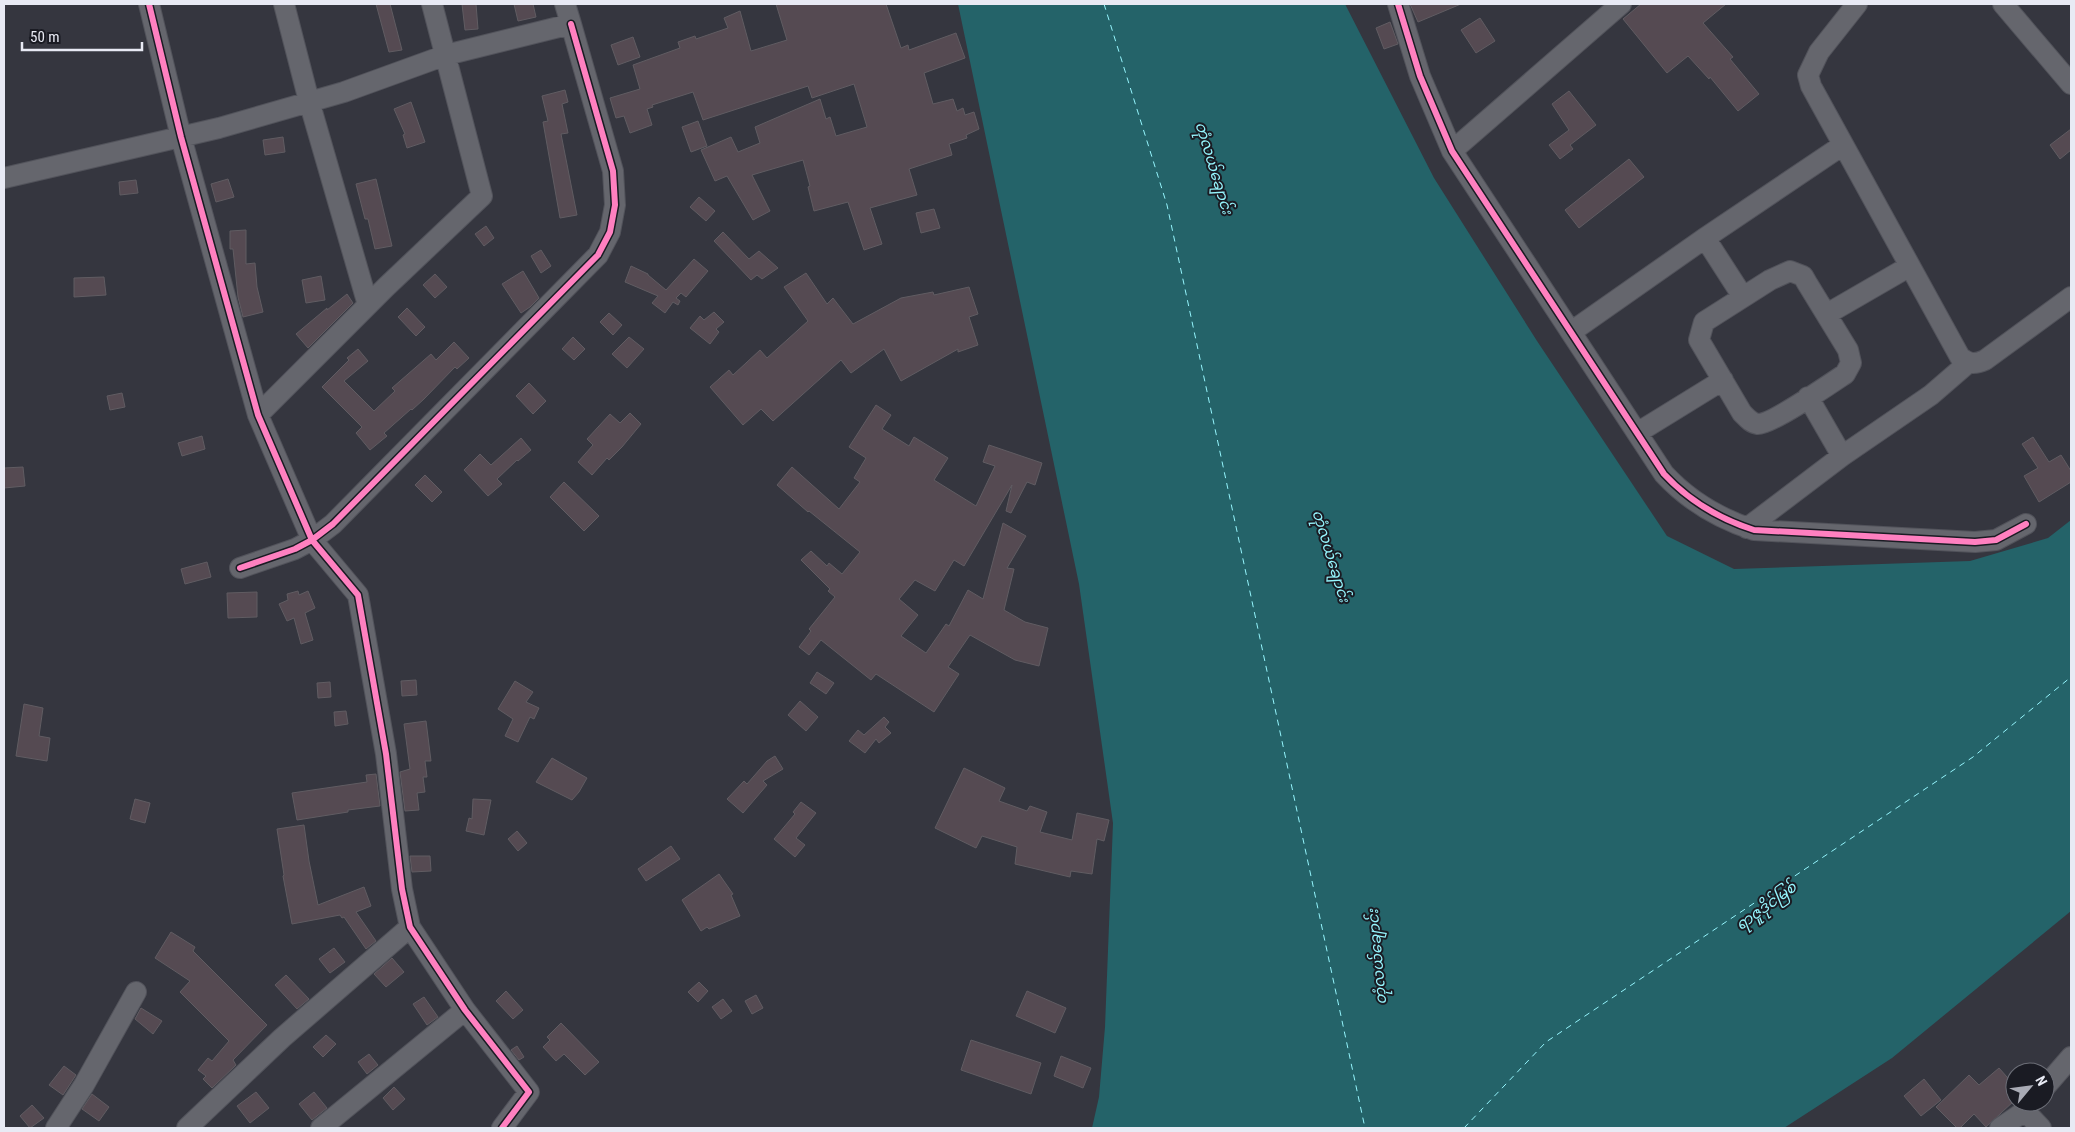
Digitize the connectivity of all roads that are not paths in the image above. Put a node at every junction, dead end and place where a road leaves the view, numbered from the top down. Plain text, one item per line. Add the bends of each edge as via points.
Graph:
1 (149, 4) edge
2 (284, 4) edge
3 (432, 4) edge
4 (565, 4) edge
5 (1398, 4) edge
6 (1621, 4) edge
7 (1857, 4) edge
8 (2003, 4) edge
9 (570, 24) junction
10 (446, 55) junction
11 (2071, 84) edge
12 (309, 101) junction
13 (181, 137) junction
14 (1843, 145) junction
15 (1452, 151) junction
16 (4, 178) edge
17 (1705, 238) junction
18 (1910, 266) junction
19 (1742, 296) junction
20 (2071, 298) edge
21 (368, 305) junction
22 (1827, 314) junction
23 (1571, 332) junction
24 (1968, 363) junction
25 (1723, 380) junction
26 (1808, 397) junction
27 (258, 415) junction
28 (1637, 433) junction
29 (1842, 456) junction
30 (2026, 524) dead end
31 (1747, 528) junction
32 (312, 540) junction
33 (240, 568) dead end
34 (410, 927) junction
35 (136, 992) dead end
36 (465, 1010) junction
37 (2071, 1057) edge
38 (2055, 1075) edge
39 (2021, 1112) edge
40 (2031, 1112) edge
41 (56, 1128) edge
42 (187, 1128) edge
43 (321, 1128) edge
44 (502, 1128) edge
45 (2000, 1128) edge
46 (2041, 1128) edge

1 - 13 street
2 - 12 street
3 - 10 street
4 - 9 street
5 - 15 street via 1420,76
6 - 15 street
7 - 14 street via 1818,52 1808,75
8 - 11 street
9 - 10 street
9 - 32 street via 613,171 615,205 610,232 598,255 340,518
10 - 12 street via 344,92
10 - 21 street via 482,196
12 - 13 street
12 - 21 street
13 - 16 street
13 - 27 street
14 - 17 street
14 - 18 street
15 - 23 street
17 - 19 street
17 - 23 street
18 - 22 street
18 - 24 street via 1960,357
19 - 22 street via 1790,271 1803,276
19 - 25 street via 1704,322 1701,330 1699,340
20 - 24 street via 1984,360
21 - 27 street
22 - 26 street via 1848,350 1851,363 1845,374
23 - 28 street
24 - 29 street via 1931,396
25 - 26 street via 1742,413 1750,422 1757,424
25 - 28 street
26 - 29 street
27 - 32 street
28 - 31 street via 1664,474 1679,490 1726,521
29 - 31 street
30 - 31 street via 1996,540 1975,542
32 - 33 street
32 - 34 street via 358,595 386,754 402,889
34 - 36 street
34 - 42 street via 282,1038
35 - 41 street
36 - 43 street
36 - 44 street via 529,1092
37 - 38 street
39 - 45 street
40 - 46 street

